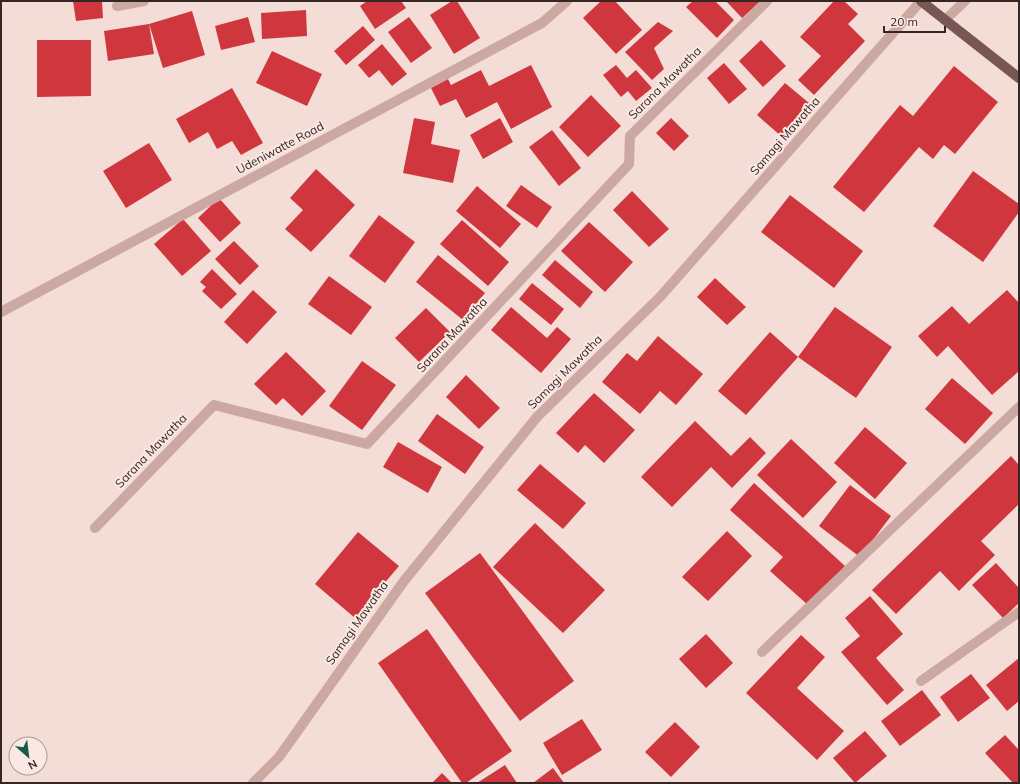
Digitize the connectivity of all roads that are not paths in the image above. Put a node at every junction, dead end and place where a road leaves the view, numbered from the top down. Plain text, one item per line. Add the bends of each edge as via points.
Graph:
1 (144, 1) edge
2 (567, 1) edge
3 (767, 1) edge
4 (921, 1) edge
5 (965, 1) edge
6 (117, 6) dead end
7 (945, 20) junction
8 (1019, 78) edge
9 (1, 312) edge
10 (1019, 407) edge
11 (95, 528) dead end
12 (1019, 612) edge
13 (762, 652) dead end
14 (921, 681) dead end
15 (253, 783) edge

1 - 6 street
2 - 9 street, Udeniwatte Road via 542,23
3 - 11 street, Sarana Mawatha via 630,136 629,164 367,444 214,405
4 - 7 main road
4 - 15 street, Samagi Mawatha via 660,297 538,417 404,581 279,757
5 - 7 street
7 - 8 main road
10 - 13 street
12 - 14 street

